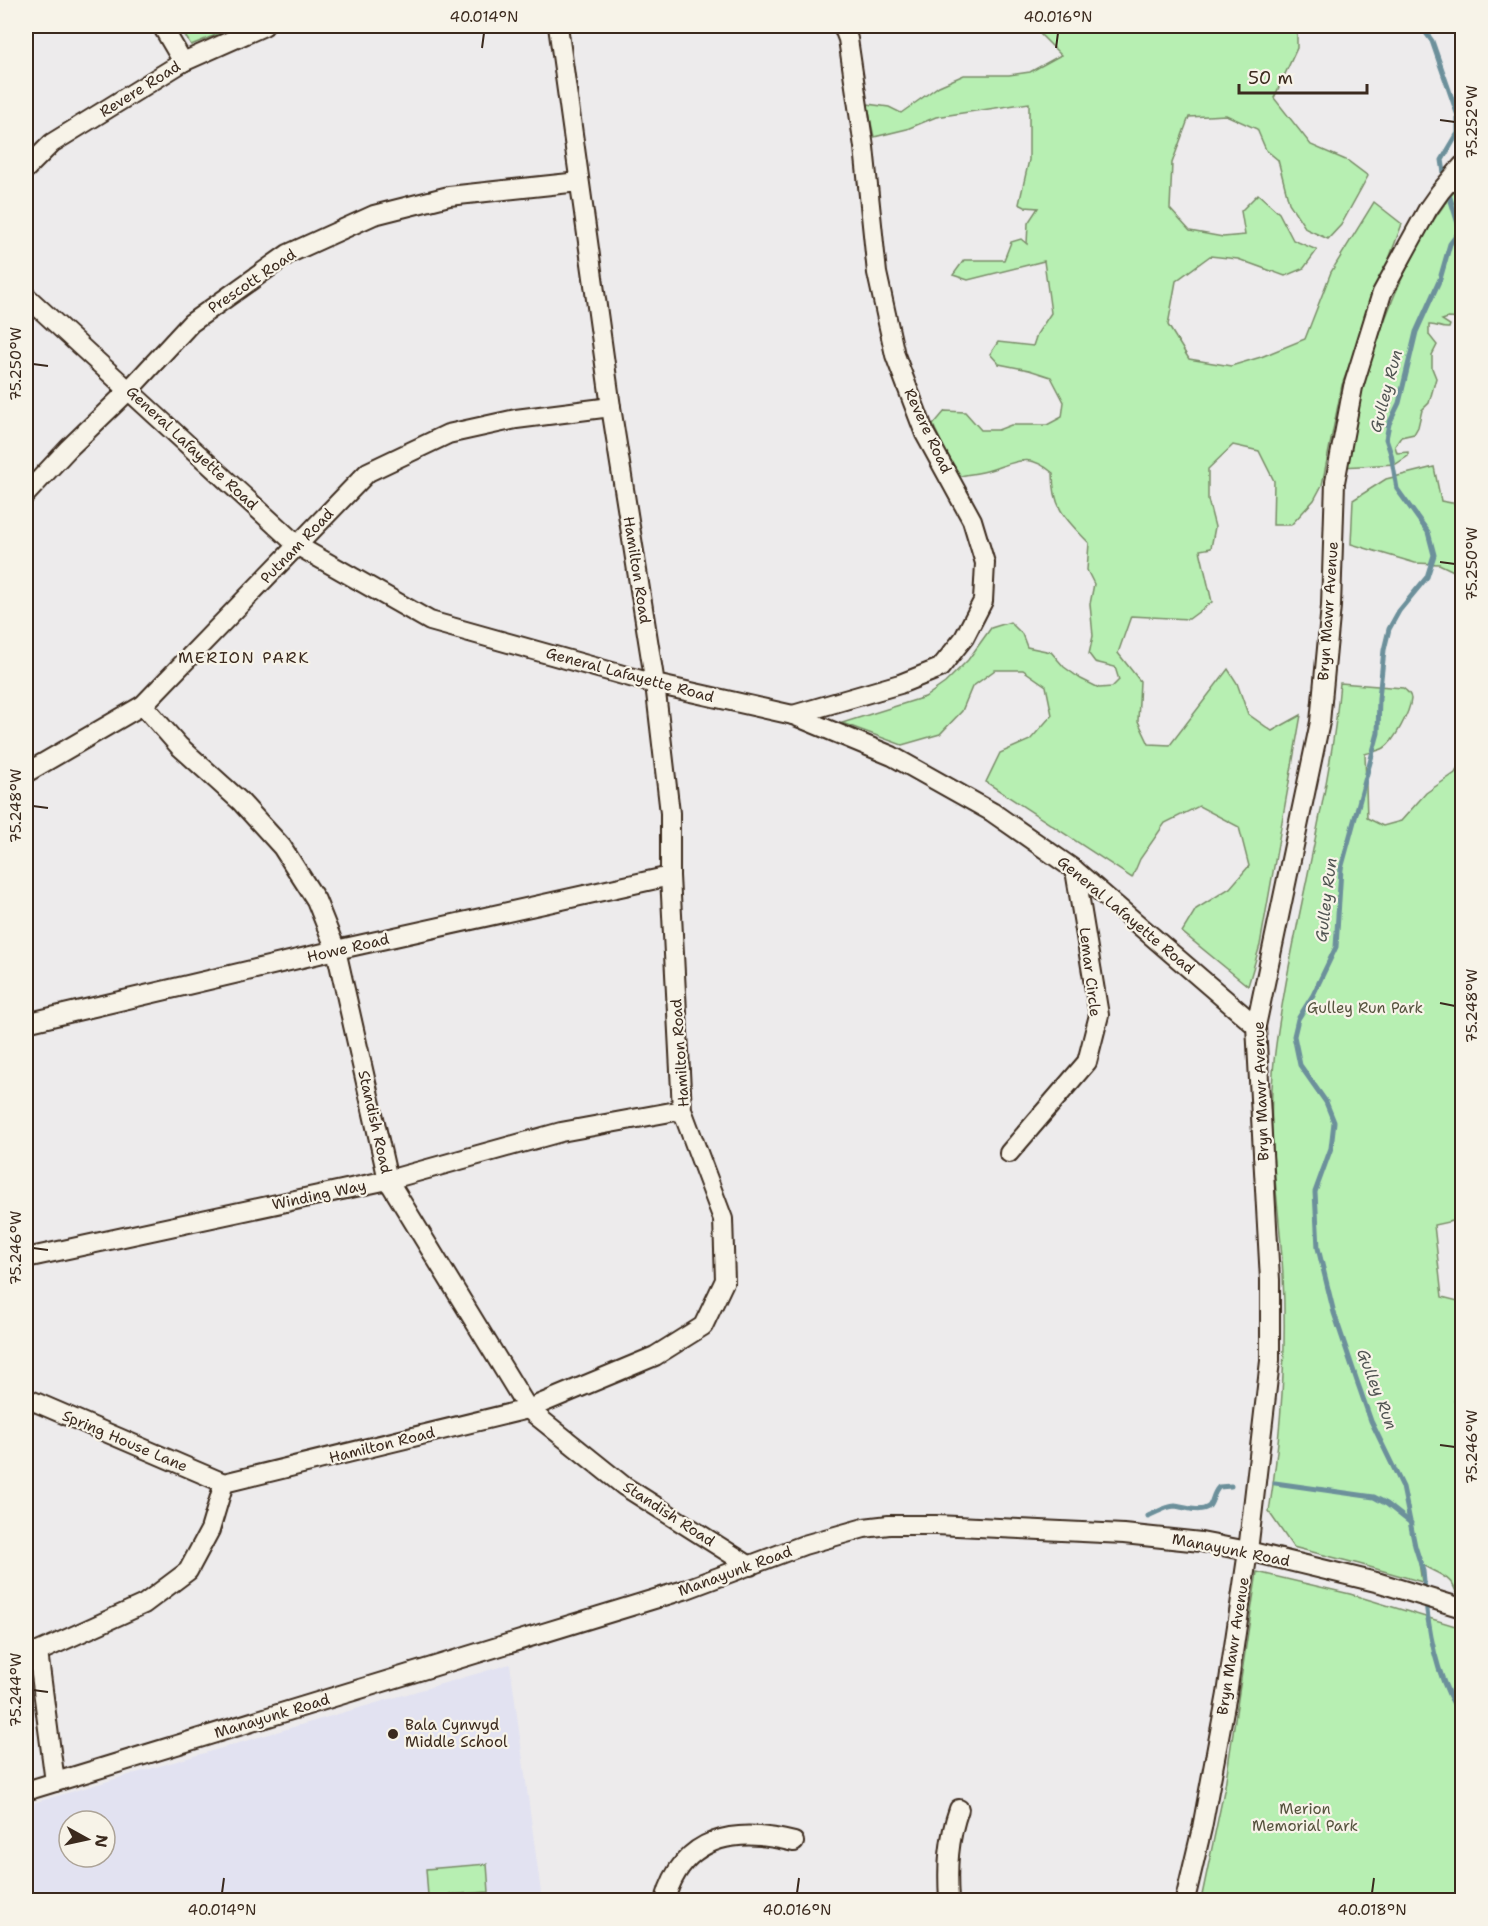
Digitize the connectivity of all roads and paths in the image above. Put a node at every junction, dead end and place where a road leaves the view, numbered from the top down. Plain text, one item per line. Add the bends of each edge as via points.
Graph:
1 (162, 26) edge
2 (264, 26) edge
3 (558, 26) edge
4 (843, 26) edge
5 (183, 62) junction
6 (1462, 166) edge
7 (26, 169) edge
8 (579, 182) junction
9 (26, 296) edge
10 (129, 390) junction
11 (611, 406) junction
12 (26, 494) edge
13 (298, 546) junction
14 (655, 684) junction
15 (143, 705) junction
16 (794, 715) junction
17 (26, 773) edge
18 (1075, 870) junction
19 (670, 876) junction
20 (336, 950) junction
21 (26, 1023) edge
22 (1256, 1026) junction
23 (682, 1110) junction
24 (1009, 1153) dead end
25 (388, 1180) junction
26 (26, 1258) edge
27 (26, 1398) edge
28 (528, 1409) junction
29 (224, 1483) junction
30 (1248, 1551) junction
31 (750, 1566) junction
32 (1462, 1608) edge
33 (32, 1652) edge
34 (55, 1782) junction
35 (26, 1791) edge
36 (959, 1809) dead end
37 (794, 1842) dead end
38 (665, 1900) edge
39 (948, 1900) edge
40 (1185, 1900) edge

1 - 5 street
2 - 5 street, Revere Road
3 - 8 street, Hamilton Road
4 - 16 street, Revere Road via 864,147 877,273 895,355 925,434 972,520 985,563 983,601 964,638 940,669
5 - 7 street, Revere Road via 52,143
6 - 22 street, Bryn Mawr Avenue via 1440,192 1382,293 1353,387 1335,482 1331,606 1320,722
8 - 10 street, Prescott Road via 449,196 374,215 288,254 191,323
8 - 11 street, Hamilton Road
9 - 10 street, General Lafayette Road
10 - 12 street, Prescott Road
10 - 13 street, General Lafayette Road
11 - 13 street, Putnam Road via 516,419 448,434 368,472
11 - 14 street, Hamilton Road
13 - 14 street, General Lafayette Road via 430,621
13 - 15 street, Putnam Road
14 - 16 street, General Lafayette Road
14 - 19 street, Hamilton Road via 670,813
15 - 17 street, Putnam Road
15 - 20 street, Standish Road via 282,847 316,900
16 - 18 street, General Lafayette Road via 892,756 992,812
18 - 22 street, General Lafayette Road
18 - 24 street, Lemar Circle via 1099,1015 1087,1062
19 - 20 street, Howe Road
19 - 23 street, Hamilton Road
20 - 21 street, Howe Road
20 - 25 street, Standish Road
22 - 30 street, Bryn Mawr Avenue via 1270,1280 1270,1361
23 - 25 street, Winding Way via 561,1131
23 - 28 street, Hamilton Road via 723,1219 725,1280 703,1326 656,1356
25 - 26 street, Winding Way
25 - 28 street, Standish Road
27 - 29 street, Spring House Lane
28 - 29 street, Hamilton Road
28 - 31 street, Standish Road via 624,1486
29 - 33 street via 210,1530 188,1572 144,1604
30 - 31 street, Manayunk Road via 1134,1535 912,1524 836,1535
30 - 32 street, Manayunk Road via 1425,1595
30 - 40 street, Bryn Mawr Avenue via 1227,1694
31 - 34 street, Manayunk Road via 684,1590
33 - 34 street
34 - 35 street, Manayunk Road
36 - 39 street via 948,1855
37 - 38 street via 742,1835 711,1842 681,1865

